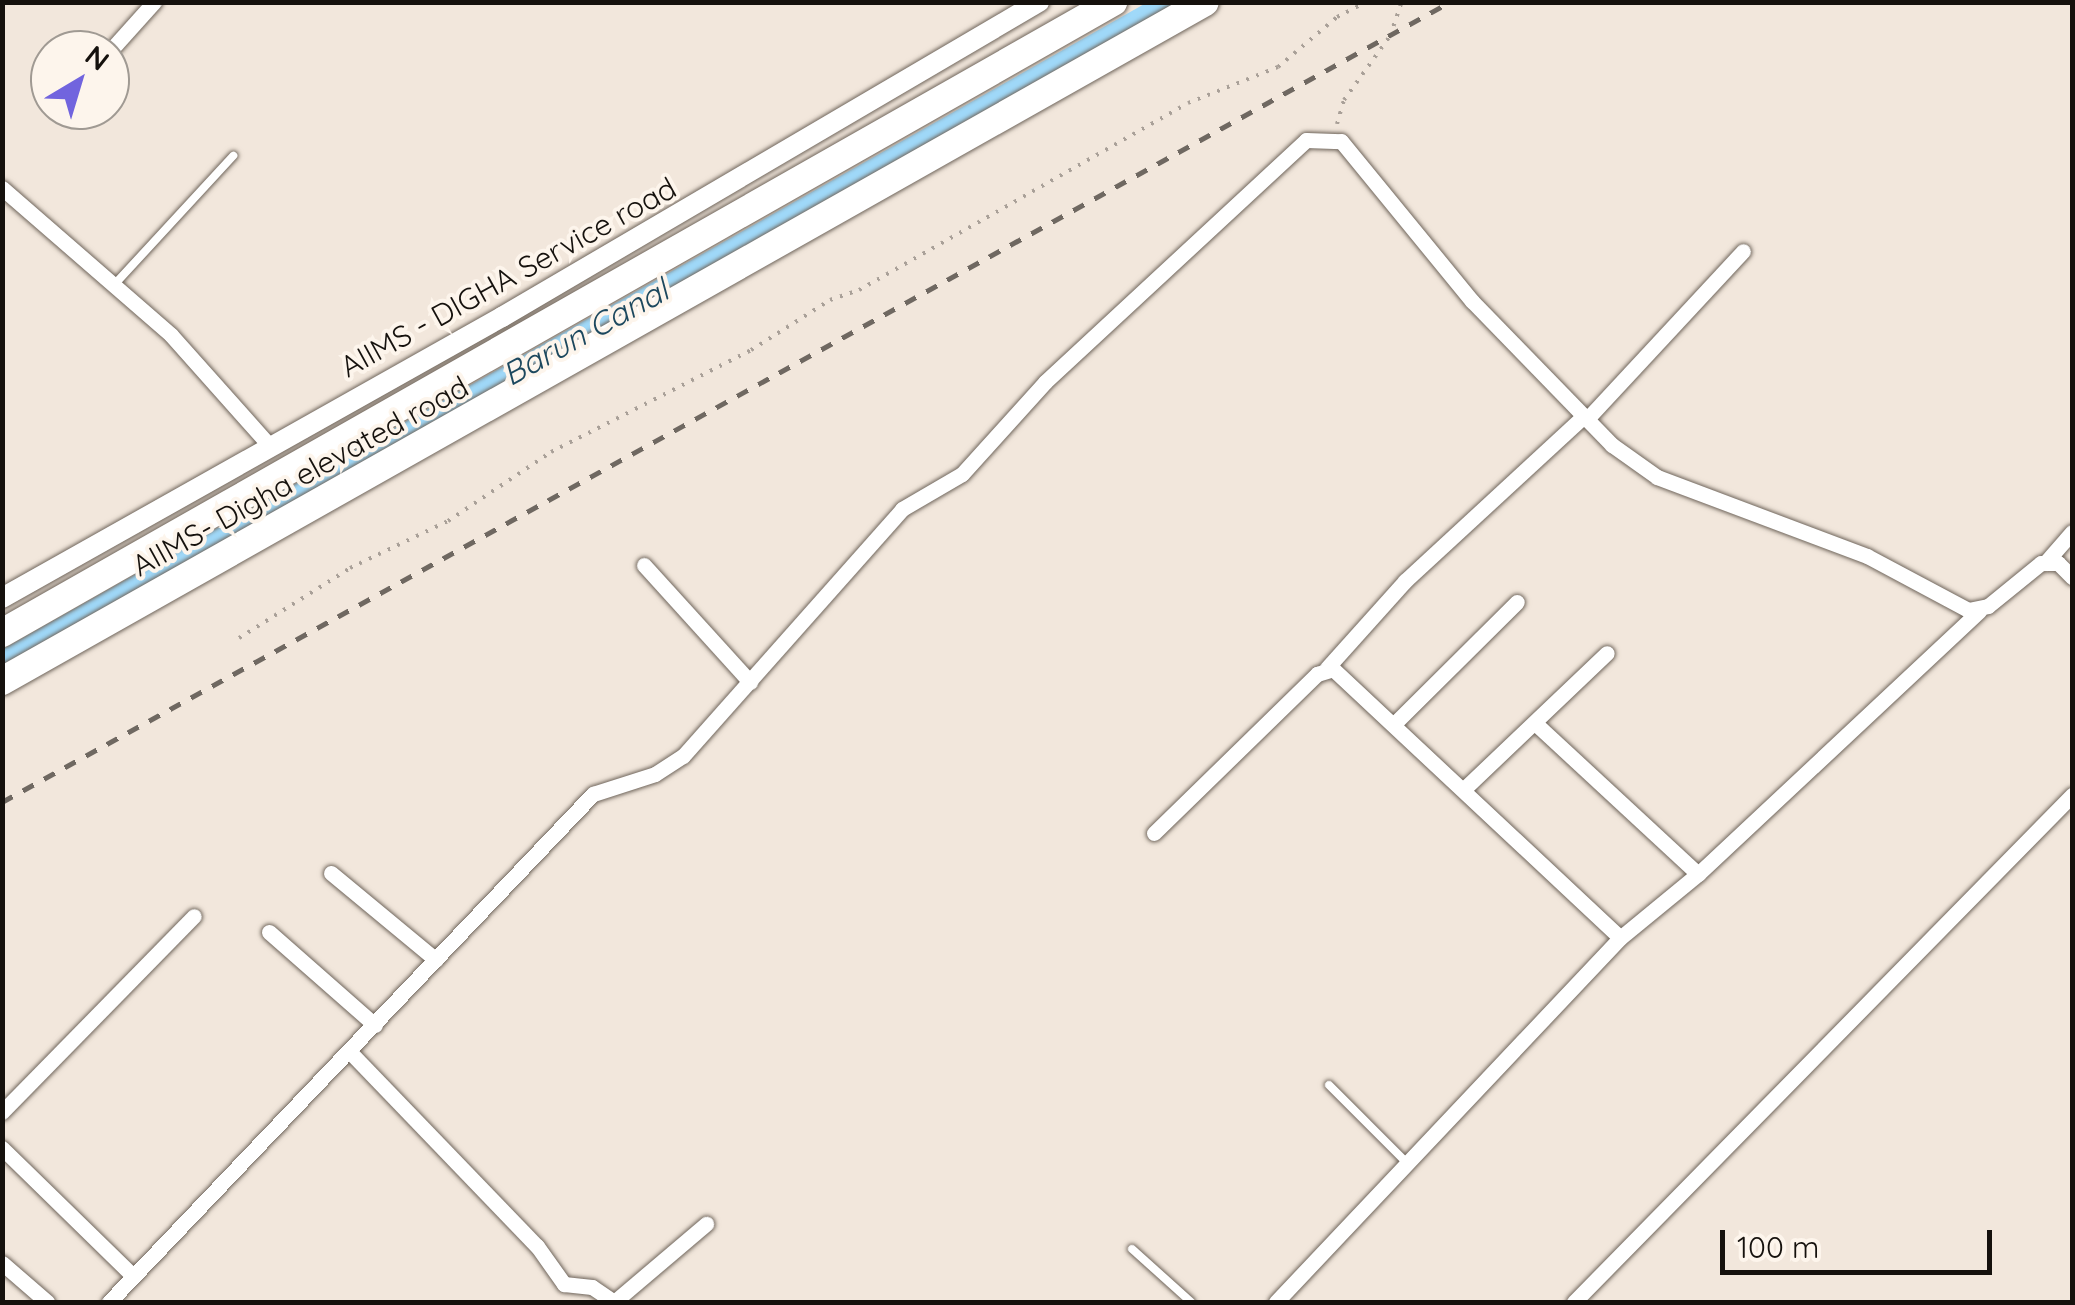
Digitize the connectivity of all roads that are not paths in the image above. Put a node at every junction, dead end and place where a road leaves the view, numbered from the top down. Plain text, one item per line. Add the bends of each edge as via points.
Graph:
1 (154, 2) edge
2 (1039, 2) edge
3 (1113, 2) edge
4 (1205, 2) edge
5 (129, 30) edge
6 (233, 156) dead end
7 (2, 188) edge
8 (1742, 251) dead end
9 (114, 285) junction
10 (1586, 417) junction
11 (269, 445) junction
12 (2072, 532) edge
13 (2045, 563) junction
14 (644, 565) dead end
15 (2072, 576) edge
16 (2, 598) edge
17 (1517, 602) dead end
18 (1979, 612) junction
19 (2, 633) edge
20 (1607, 654) dead end
21 (1327, 668) junction
22 (2, 681) edge
23 (750, 682) junction
24 (1534, 722) junction
25 (1394, 724) junction
26 (1464, 789) junction
27 (2072, 795) edge
28 (1154, 833) dead end
29 (331, 873) dead end
30 (1698, 874) junction
31 (194, 916) dead end
32 (269, 932) dead end
33 (1620, 938) junction
34 (436, 960) junction
35 (374, 1025) junction
36 (350, 1052) junction
37 (1329, 1086) dead end
38 (2, 1112) edge
39 (2, 1148) edge
40 (1407, 1163) junction
41 (706, 1224) dead end
42 (1132, 1250) dead end
43 (2, 1263) edge
44 (133, 1276) junction
45 (47, 1302) edge
46 (109, 1302) edge
47 (614, 1302) edge
48 (1191, 1302) edge
49 (1276, 1302) edge
50 (1574, 1302) edge

1 - 5 street
2 - 11 main road, AIIMS - DIGHA Service road via 738,182
3 - 19 highway, AIIMS- Digha elevated road
4 - 22 highway, AIIMS- Digha elevated road
6 - 9 lane
7 - 9 street
8 - 10 street
9 - 11 street via 185,349
10 - 18 street via 1657,477 1713,504 1867,556
10 - 21 street via 1404,581
10 - 23 street via 1472,301 1341,141 1316,137 1281,157 1045,382 962,474 902,510
11 - 16 main road, AIIMS - DIGHA Service road
12 - 13 street
13 - 15 street via 2058,563
13 - 18 street
14 - 23 street
17 - 25 street
18 - 30 street
20 - 24 street
21 - 25 street
21 - 28 street
23 - 34 street via 669,766 593,794
24 - 26 street
24 - 30 street
25 - 26 street
26 - 33 street
27 - 50 street
29 - 34 street
30 - 33 street
31 - 38 street
32 - 35 street
33 - 40 street
34 - 35 street
35 - 36 street
36 - 44 street
36 - 47 street via 537,1246 564,1284 592,1286
37 - 40 lane
39 - 44 street
40 - 49 street
41 - 47 street
42 - 48 lane
43 - 45 street
44 - 46 street

